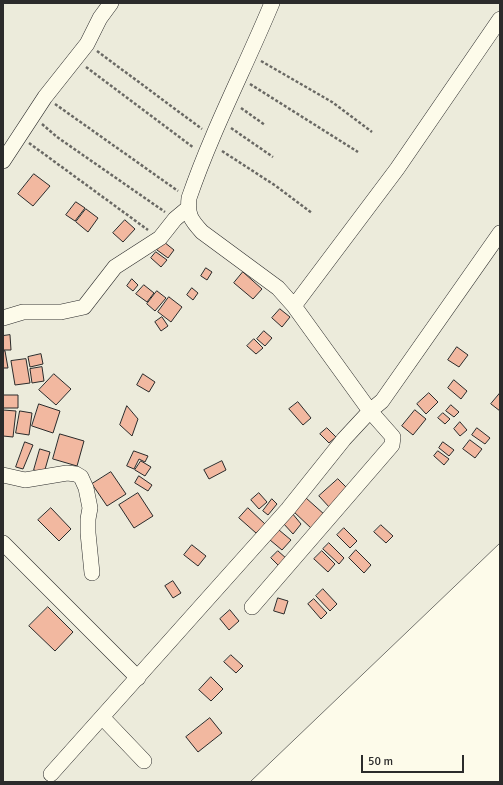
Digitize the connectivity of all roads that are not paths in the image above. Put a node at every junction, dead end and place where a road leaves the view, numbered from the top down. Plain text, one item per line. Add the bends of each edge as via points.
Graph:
1 (111, 3) edge
2 (272, 3) edge
3 (500, 19) edge
4 (3, 161) edge
5 (188, 204) junction
6 (500, 233) edge
7 (294, 306) junction
8 (3, 318) edge
9 (370, 411) junction
10 (3, 475) edge
11 (3, 542) edge
12 (92, 573) dead end
13 (252, 607) dead end
14 (138, 678) junction
15 (102, 717) junction
16 (144, 760) dead end
17 (51, 774) dead end

1 - 4 lane via 87,44 32,115
2 - 5 lane via 204,156
3 - 7 lane via 397,169
5 - 7 lane via 192,221 202,232 278,288
5 - 8 lane via 160,238 115,267 84,307 61,312 23,312
6 - 9 lane via 382,401
7 - 9 lane
9 - 13 lane via 393,437 392,445
9 - 14 lane via 288,509
10 - 12 lane via 25,480 67,473 81,477 90,508 88,533
11 - 14 lane
14 - 15 lane
15 - 16 lane
15 - 17 lane

